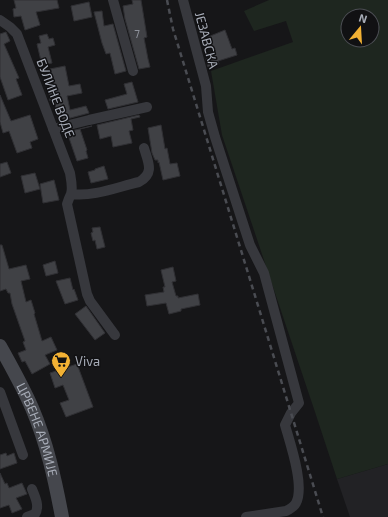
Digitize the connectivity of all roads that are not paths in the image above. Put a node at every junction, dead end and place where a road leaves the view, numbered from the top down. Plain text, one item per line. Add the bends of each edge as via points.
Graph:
1 (113, 0) edge
2 (183, 0) edge
3 (0, 20) edge
4 (133, 71) dead end
5 (147, 107) dead end
6 (53, 129) junction
7 (144, 148) dead end
8 (71, 194) junction
9 (115, 335) dead end
10 (0, 346) edge
11 (0, 392) edge
12 (23, 454) dead end
13 (32, 489) dead end
14 (27, 517) edge
15 (62, 517) edge
16 (246, 517) edge

1 - 4 street
2 - 16 street, ЈЕЗАВСКА via 206,86 208,112 215,138 250,245 264,273 299,404 285,425 299,483 296,504 286,511
3 - 6 street, БУЛИНЕ ВОДЕ via 17,34
5 - 6 street
6 - 8 street, БУЛИНЕ ВОДЕ via 70,173
7 - 8 street via 149,168 145,179 90,194
8 - 9 street, БУЛИНЕ ВОДЕ via 67,204 87,294
10 - 15 main road, ЦРВЕНЕ АРМИЈЕ via 27,398 42,435
11 - 12 street, ЦРВЕНЕ АРМИЈЕ
13 - 14 street via 38,509 35,514

